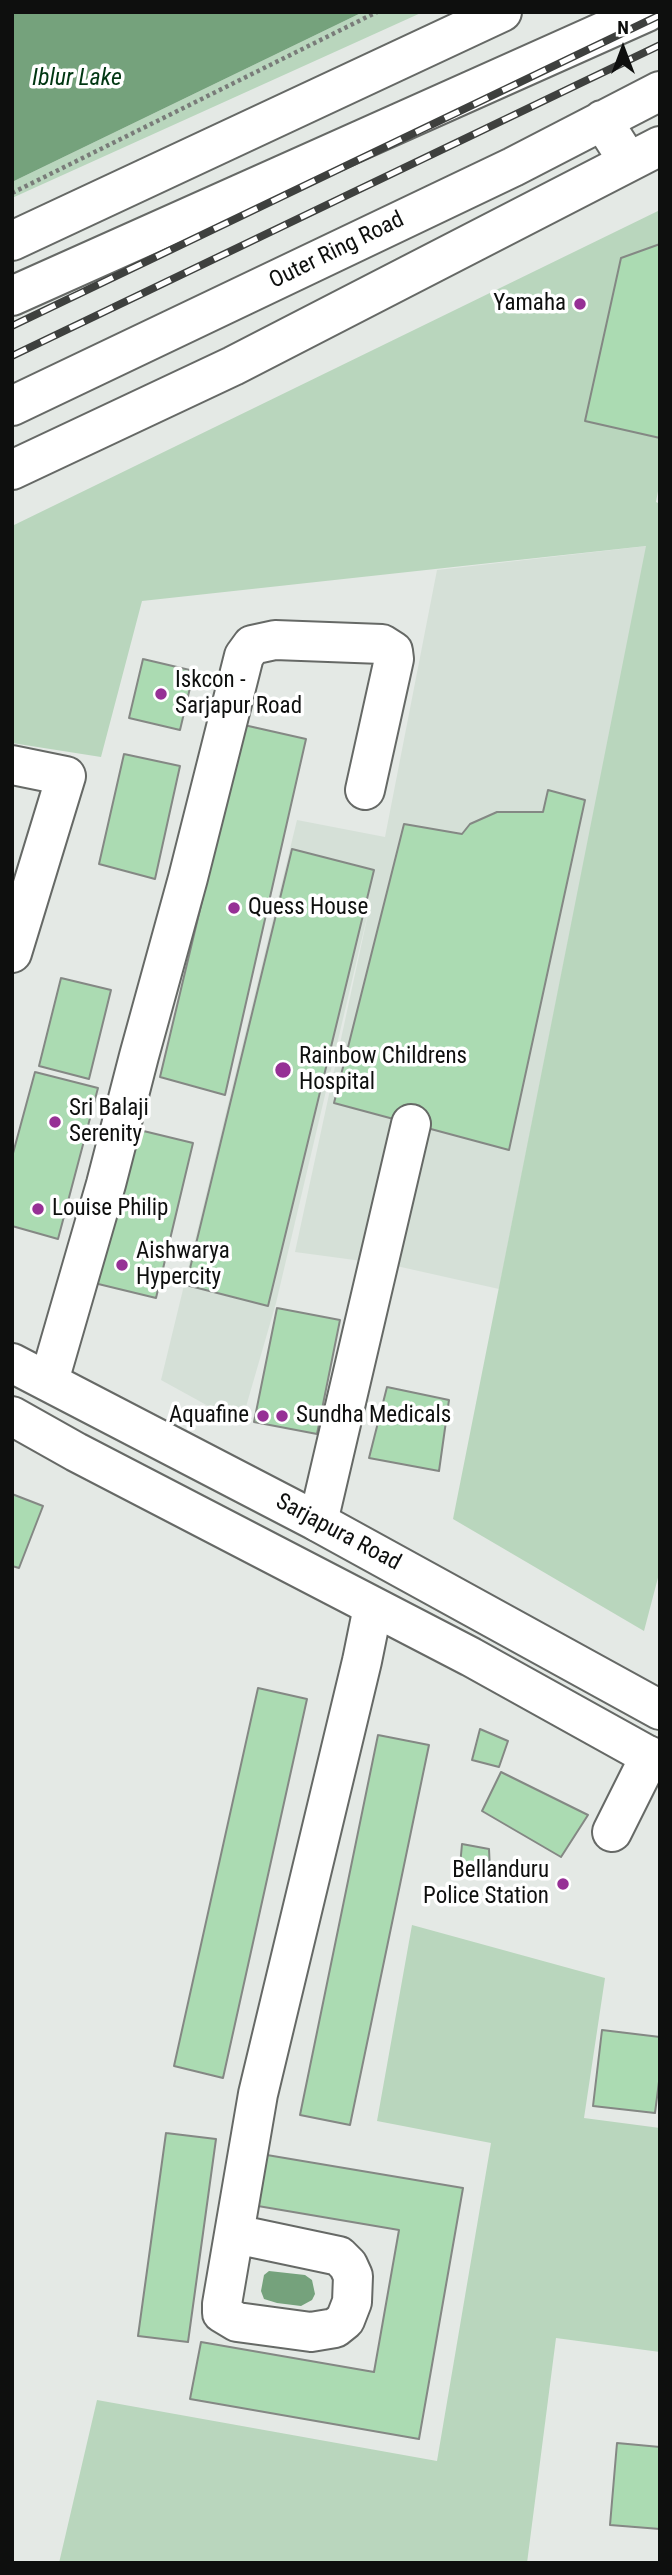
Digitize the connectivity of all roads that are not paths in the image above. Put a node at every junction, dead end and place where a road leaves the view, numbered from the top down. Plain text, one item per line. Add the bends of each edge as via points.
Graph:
1 (647, 12) edge
2 (501, 13) edge
3 (660, 91) edge
4 (602, 120) junction
5 (644, 154) edge
6 (12, 241) edge
7 (12, 296) edge
8 (12, 406) edge
9 (12, 470) edge
10 (12, 765) edge
11 (365, 790) dead end
12 (12, 953) edge
13 (411, 1124) dead end
14 (12, 1363) edge
15 (49, 1381) junction
16 (12, 1416) edge
17 (318, 1522) junction
18 (373, 1607) junction
19 (660, 1710) edge
20 (655, 1759) edge
21 (612, 1832) dead end
22 (235, 2234) dead end

1 - 7 main road
2 - 6 main road
3 - 4 main road, Outer Ring Road
4 - 5 main road
4 - 8 main road, Outer Ring Road
5 - 9 main road via 233,366
10 - 12 main road via 66,776
11 - 15 main road via 393,651 382,644 275,640 252,645 244,656 106,1184
13 - 17 main road
14 - 15 main road, Sarjapura Road
15 - 17 main road, Sarjapura Road
16 - 18 main road
17 - 19 main road, Sarjapura Road
18 - 20 main road
18 - 22 main road via 258,2094
20 - 21 main road

